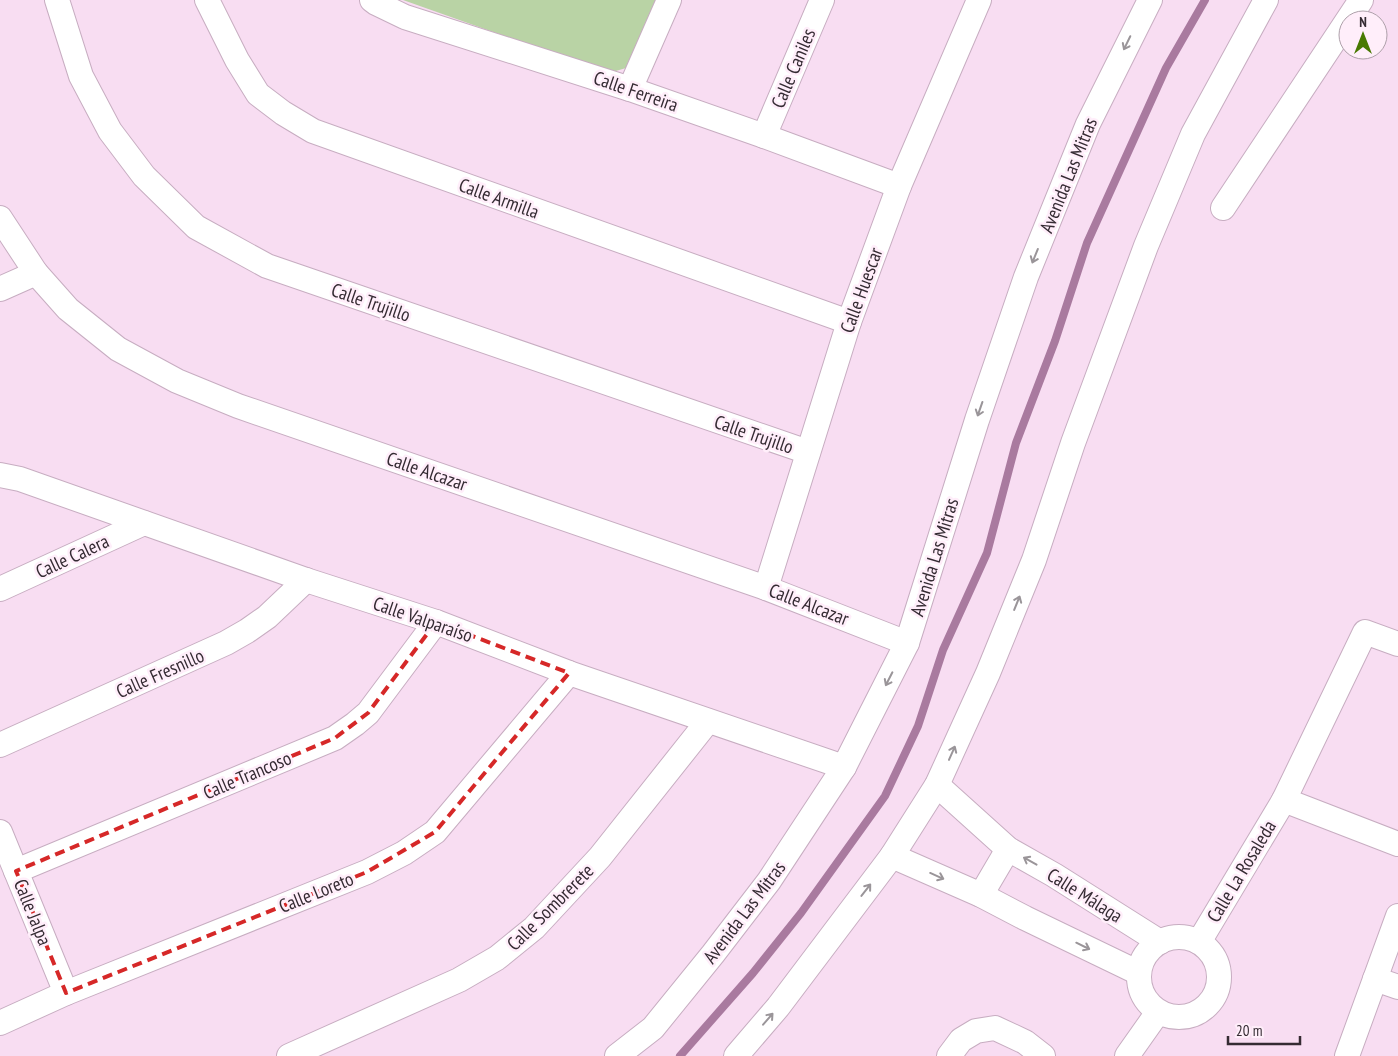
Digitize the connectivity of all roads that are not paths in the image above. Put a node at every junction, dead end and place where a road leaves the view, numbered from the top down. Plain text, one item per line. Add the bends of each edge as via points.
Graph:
1 (57, 0) edge
2 (207, 0) edge
3 (372, 0) edge
4 (669, 0) edge
5 (822, 0) edge
6 (979, 0) edge
7 (1150, 0) edge
8 (1266, 0) edge
9 (1361, 0) edge
10 (630, 89) junction
11 (764, 136) junction
12 (899, 186) junction
13 (1223, 208) dead end
14 (0, 218) edge
15 (36, 273) junction
16 (0, 289) edge
17 (849, 322) junction
18 (808, 452) junction
19 (0, 475) edge
20 (144, 523) junction
21 (306, 580) junction
22 (766, 588) junction
23 (0, 589) edge
24 (436, 622) junction
25 (908, 643) junction
26 (1398, 644) edge
27 (569, 673) junction
28 (708, 721) junction
29 (0, 745) edge
30 (844, 767) junction
31 (937, 785) junction
32 (1284, 800) junction
33 (0, 832) edge
34 (1398, 844) edge
35 (1008, 849) junction
36 (892, 856) junction
37 (16, 871) junction
38 (981, 895) junction
39 (1398, 916) edge
40 (1160, 942) junction
41 (1198, 942) junction
42 (1139, 973) junction
43 (1375, 979) junction
44 (1398, 987) edge
45 (66, 993) junction
46 (1158, 1012) junction
47 (0, 1023) edge
48 (289, 1056) edge
49 (617, 1056) edge
50 (736, 1056) edge
51 (949, 1056) edge
52 (1043, 1056) edge
53 (1127, 1056) edge
54 (1347, 1056) edge

1 - 18 street, Calle Trujillo via 81,76 110,132 144,176 196,227 267,266
2 - 17 street, Calle Armilla via 258,94 313,132
3 - 10 street, Calle Ferreira via 405,17
4 - 10 street
5 - 11 street, Calle Caniles
6 - 12 street, Calle Huescar
7 -> 25 street, Avenida Las Mitras via 1088,124 1026,278 977,420
31 -> 8 street via 1034,560 1073,443 1146,246 1193,134
9 - 13 street
10 - 11 street, Calle Ferreira
11 - 12 street, Calle Ferreira
12 - 17 street, Calle Huescar
14 - 15 street, Calle Alcazar
15 - 16 street
15 - 22 street, Calle Alcazar via 68,309 118,349 177,381 247,409
17 - 18 street, Calle Huescar
18 - 22 street, Calle Huescar
19 - 20 street, Calle Valparaíso via 20,479
20 - 21 street, Calle Valparaíso
20 - 23 street, Calle Calera
21 - 24 street, Calle Valparaíso
21 - 29 street, Calle Fresnillo via 267,617 226,643
22 - 25 street, Calle Alcazar
24 - 27 street, Calle Valparaíso
24 - 37 street, Calle Trancoso via 368,714 335,738
25 -> 30 street, Avenida Las Mitras
26 - 32 street, Calle La Rosaleda via 1365,632
27 - 28 street, Calle Valparaíso
27 - 45 street, Calle Loreto via 435,832 404,853 367,872
28 - 30 street, Calle Valparaíso
28 - 48 street, Calle Sombrerete via 600,857 534,928 497,958 458,980
30 - 49 street, Avenida Las Mitras via 769,881 713,954 653,1028
31 - 35 street, Calle Málaga
31 - 36 street
32 - 34 street
32 - 41 street, Calle La Rosaleda
33 - 37 street, Calle Jalpa
35 - 38 street
40 -> 35 street, Calle Málaga
36 -> 38 street
50 -> 36 street via 778,1008
37 - 45 street, Calle Jalpa
38 -> 42 street
39 - 43 street
40 - 41 street via 1186,938
40 - 42 street via 1142,960
41 - 46 street via 1209,950 1218,967 1218,987 1213,999 1192,1015 1179,1017
42 - 46 street via 1146,999
43 - 44 street
43 - 54 street
45 - 47 street, Calle Loreto
46 - 53 street
51 - 52 street via 961,1040 976,1030 995,1028 1025,1042

